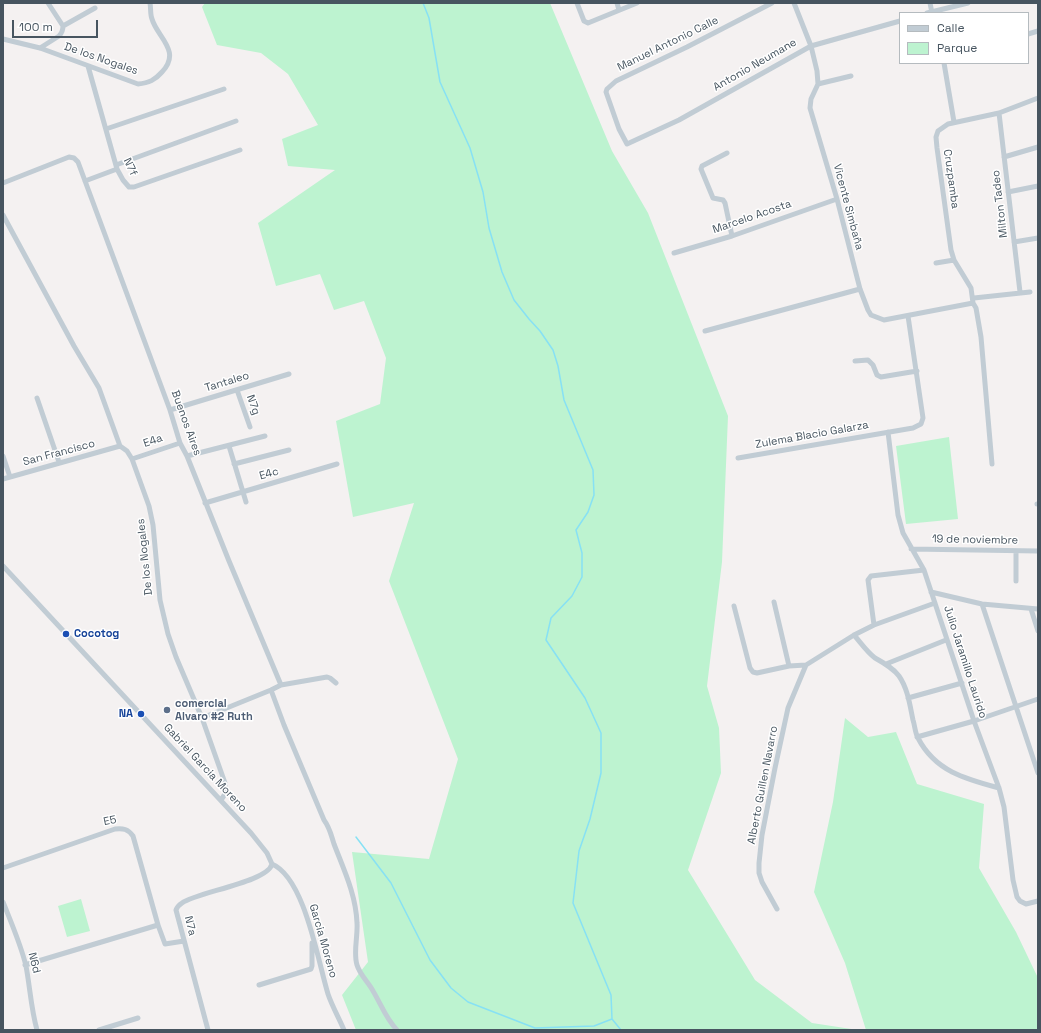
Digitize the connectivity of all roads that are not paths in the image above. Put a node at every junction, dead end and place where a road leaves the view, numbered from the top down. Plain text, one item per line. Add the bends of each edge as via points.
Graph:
1 (48, 3) edge
2 (150, 3) edge
3 (577, 3) edge
4 (617, 3) edge
5 (637, 3) edge
6 (772, 3) edge
7 (794, 3) edge
8 (968, 3) edge
9 (95, 8) dead end
10 (619, 10) junction
11 (934, 12) edge
12 (899, 21) edge
13 (63, 26) junction
14 (3, 38) edge
15 (811, 46) junction
16 (40, 48) junction
17 (944, 64) edge
18 (88, 66) junction
19 (851, 76) dead end
20 (818, 84) junction
21 (224, 89) dead end
22 (1038, 98) edge
23 (999, 113) junction
24 (236, 121) dead end
25 (954, 122) junction
26 (106, 129) junction
27 (627, 144) joint
28 (1038, 147) edge
29 (240, 150) dead end
30 (727, 153) dead end
31 (1004, 157) junction
32 (117, 167) junction
33 (85, 181) junction
34 (3, 183) edge
35 (1038, 186) edge
36 (1008, 192) junction
37 (837, 199) junction
38 (3, 215) edge
39 (732, 236) junction
40 (1038, 238) edge
41 (1014, 242) junction
42 (674, 253) dead end
43 (954, 260) junction
44 (936, 262) dead end
45 (860, 289) junction
46 (1020, 292) junction
47 (1030, 292) dead end
48 (974, 300) junction
49 (908, 316) junction
50 (705, 331) dead end
51 (855, 361) dead end
52 (917, 371) junction
53 (289, 374) dead end
54 (237, 390) junction
55 (37, 398) dead end
56 (170, 410) junction
57 (250, 427) dead end
58 (888, 432) junction
59 (265, 436) dead end
60 (180, 442) junction
61 (120, 446) junction
62 (229, 446) junction
63 (289, 450) dead end
64 (3, 456) edge
65 (188, 456) junction
66 (738, 458) dead end
67 (132, 459) junction
68 (59, 462) junction
69 (234, 464) junction
70 (337, 464) dead end
71 (992, 464) dead end
72 (10, 477) junction
73 (3, 479) edge
74 (243, 492) junction
75 (246, 502) dead end
76 (205, 503) junction
77 (911, 549) junction
78 (1016, 551) junction
79 (1038, 551) edge
80 (3, 566) edge
81 (924, 570) junction
82 (1016, 581) dead end
83 (931, 592) junction
84 (774, 602) dead end
85 (935, 603) junction
86 (982, 604) junction
87 (734, 606) dead end
88 (1031, 609) junction
89 (1038, 609) edge
90 (874, 626) junction
91 (1038, 631) edge
92 (854, 635) junction
93 (946, 640) junction
94 (886, 664) junction
95 (806, 665) junction
96 (788, 666) junction
97 (336, 683) dead end
98 (962, 683) junction
99 (281, 685) junction
100 (271, 690) junction
101 (908, 698) junction
102 (1038, 699) edge
103 (1016, 707) junction
104 (202, 718) junction
105 (974, 721) junction
106 (917, 737) junction
107 (1038, 773) edge
108 (999, 788) junction
109 (221, 800) junction
110 (272, 864) junction
111 (3, 868) edge
112 (1038, 901) edge
113 (3, 902) edge
114 (776, 909) dead end
115 (158, 925) junction
116 (313, 938) junction
117 (184, 941) junction
118 (25, 965) junction
119 (259, 985) dead end
120 (138, 1018) dead end
121 (37, 1030) edge
122 (99, 1030) edge
123 (208, 1030) edge
124 (344, 1030) edge
125 (397, 1030) edge

1 - 13 street
2 - 18 street, De los Nogales via 151,18 168,47 169,57 169,64 156,79 138,84
3 - 10 street via 588,24
4 - 10 street
5 - 10 street
6 - 27 street, Manuel Antonio Calle via 616,81 607,89 619,129
7 - 15 street, Vicente Simbaña
8 - 11 street
9 - 13 street
12 - 15 street, Antonio Neumane
13 - 16 street via 62,33
14 - 16 street, De los Nogales
15 - 20 street, Vicente Simbaña
15 - 27 street, Antonio Neumane via 679,120
16 - 18 street, De los Nogales
17 - 25 street
18 - 26 street, N7f
19 - 20 street
20 - 37 street, Vicente Simbaña via 811,98 810,108
21 - 26 street
22 - 23 street
23 - 25 street
23 - 31 street, Milton Tadeo
24 - 32 street
25 - 43 street, Cruzpamba via 942,127 936,137
26 - 32 street, N7f
28 - 31 street
29 - 32 street, N7f via 134,187 128,186
30 - 39 street via 702,166 701,169 712,198 723,200 725,203
31 - 36 street, Milton Tadeo
32 - 33 street
33 - 34 street, Buenos Aires via 76,160 69,158
33 - 56 street, Buenos Aires
35 - 36 street
36 - 41 street, Milton Tadeo
37 - 39 street, Marcelo Acosta
37 - 45 street, Vicente Simbaña
38 - 61 street, De los Nogales via 99,388
39 - 42 street, Marcelo Acosta
40 - 41 street
41 - 46 street, Milton Tadeo
43 - 44 street
43 - 48 street, Cruzpamba via 971,288
45 - 49 street, Vicente Simbaña via 872,316 884,320
45 - 50 street
46 - 47 street, Vicente Simbaña
46 - 48 street, Vicente Simbaña
48 - 49 street, Vicente Simbaña
48 - 71 street, Cruzpamba via 981,337
49 - 52 street
51 - 52 street via 868,360 881,377
52 - 58 street, Zulema Blacio Galarza via 923,422 913,428
53 - 54 street, Tantaleo
54 - 56 street, Tantaleo
54 - 57 street, N7g
55 - 68 street
56 - 60 street, Buenos Aires
58 - 66 street, Zulema Blacio Galarza
58 - 77 street, Julio Jaramillo Laurido via 898,515
59 - 62 street
60 - 65 street, Buenos Aires
60 - 67 street, E4a
61 - 67 street, De los Nogales
61 - 68 street, San Francisco
62 - 65 street
62 - 69 street
63 - 69 street
64 - 72 street
65 - 76 street, Buenos Aires
67 - 104 street, De los Nogales via 153,525 161,610 176,657
68 - 72 street, San Francisco
69 - 74 street
70 - 74 street, E4c
72 - 73 street, San Francisco
74 - 75 street
74 - 76 street, E4c
76 - 99 street, Buenos Aires
77 - 78 street, 19 de noviembre
77 - 81 street, Julio Jaramillo Laurido
78 - 79 street, 19 de noviembre
78 - 82 street
80 - 109 street, Gabriel Garcia Moreno
81 - 83 street, Julio Jaramillo Laurido
81 - 90 street via 869,578
83 - 85 street, Julio Jaramillo Laurido
83 - 86 street
84 - 96 street
85 - 90 street
85 - 93 street, Julio Jaramillo Laurido
86 - 88 street
86 - 103 street
87 - 96 street via 753,672
88 - 89 street
88 - 91 street
90 - 92 street
92 - 94 street via 868,652
92 - 95 street
93 - 94 street
93 - 98 street, Julio Jaramillo Laurido
94 - 101 street via 899,676
95 - 96 street
95 - 114 street, Alberto Guillen Navarro via 788,708 760,856 759,874
97 - 99 street via 328,677
98 - 101 street
98 - 105 street, Julio Jaramillo Laurido
99 - 100 street
100 - 104 street
100 - 125 street via 329,827 350,885 357,916 357,966
101 - 106 street
102 - 103 street
103 - 105 street
103 - 107 street
104 - 109 street, De los Nogales via 225,783 226,794
105 - 106 street
105 - 108 street, Julio Jaramillo Laurido
106 - 108 street via 938,764 969,780
108 - 112 street, Julio Jaramillo Laurido via 1017,897 1026,904
109 - 110 street, Gabriel Garcia Moreno via 267,853
110 - 116 street, Garcia Moreno via 280,868 300,897
110 - 117 street, N7a via 270,870 256,877 180,904 176,910
111 - 115 street, E5 via 115,829 125,829 132,836
113 - 118 street, N6d
115 - 117 street, E5 via 164,944
115 - 118 street
116 - 119 street via 311,969
116 - 124 street, Garcia Moreno via 328,995
117 - 123 street, N7a
118 - 121 street, N6d
120 - 122 street

